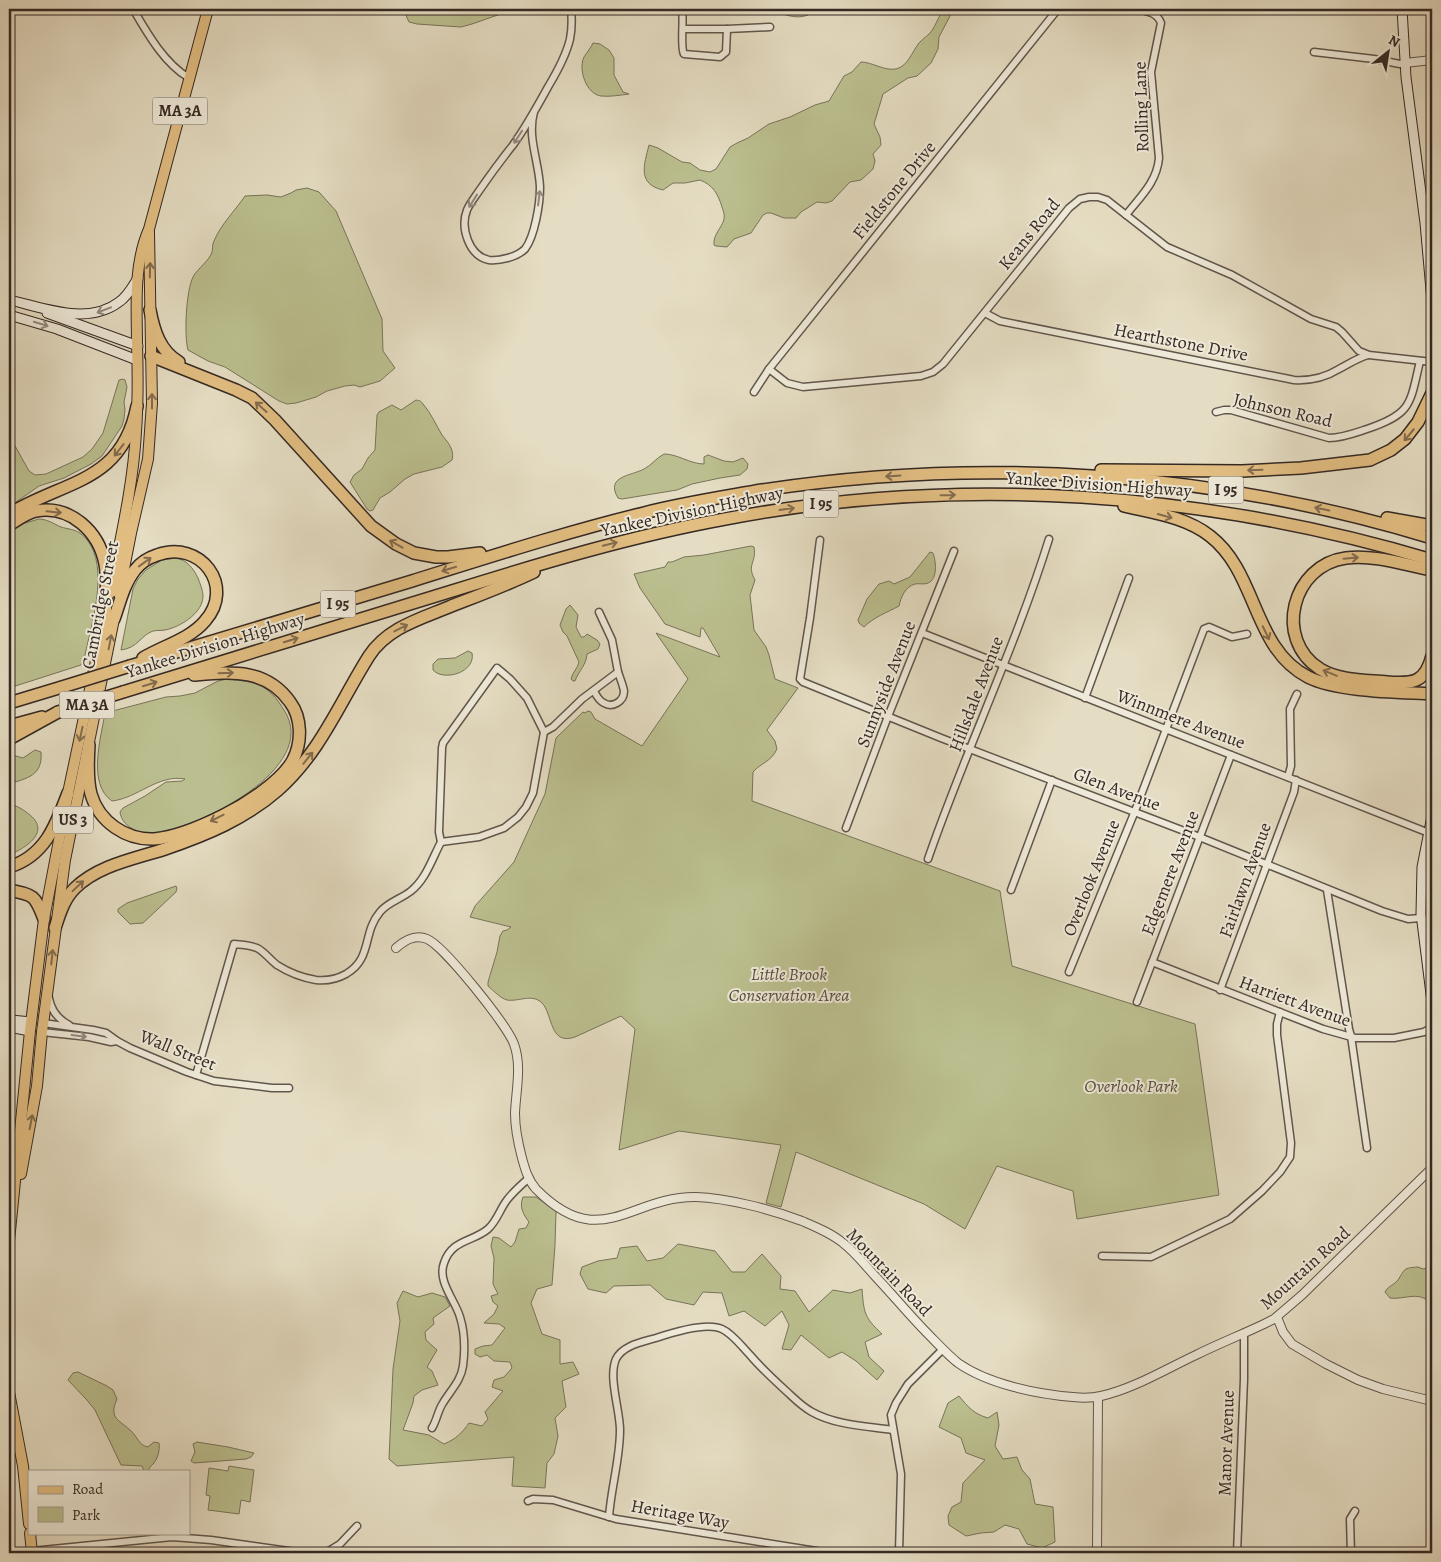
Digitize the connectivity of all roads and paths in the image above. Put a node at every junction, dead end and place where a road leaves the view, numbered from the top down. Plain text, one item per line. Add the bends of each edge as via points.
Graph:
1 (133, 9) edge
2 (208, 9) edge
3 (572, 9) edge
4 (682, 9) edge
5 (1058, 9) edge
6 (1136, 9) edge
7 (1402, 9) edge
8 (770, 27) dead end
9 (684, 29) junction
10 (728, 29) junction
11 (1314, 52) dead end
12 (1432, 60) edge
13 (1405, 63) junction
14 (188, 78) junction
15 (534, 112) junction
16 (1126, 215) junction
17 (149, 229) junction
18 (138, 277) junction
19 (11, 301) edge
20 (1432, 301) edge
21 (150, 310) junction
22 (985, 313) junction
23 (9, 315) edge
24 (138, 346) junction
25 (1369, 355) junction
26 (151, 356) junction
27 (137, 360) junction
28 (1420, 361) junction
29 (1432, 362) edge
30 (769, 369) junction
31 (218, 383) junction
32 (754, 392) dead end
33 (1432, 392) edge
34 (137, 406) junction
35 (1216, 412) dead end
36 (1029, 473) junction
37 (1084, 497) junction
38 (9, 514) edge
39 (9, 525) edge
40 (1425, 528) edge
41 (1432, 538) edge
42 (1050, 539) dead end
43 (546, 540) junction
44 (820, 540) dead end
45 (954, 551) dead end
46 (563, 558) junction
47 (1412, 560) junction
48 (1432, 560) edge
49 (1432, 570) edge
50 (1129, 578) dead end
51 (600, 612) dead end
52 (110, 618) junction
53 (922, 633) junction
54 (1247, 634) dead end
55 (1432, 656) edge
56 (130, 666) junction
57 (1003, 666) junction
58 (618, 672) junction
59 (177, 676) junction
60 (594, 691) junction
61 (46, 692) junction
62 (1297, 694) dead end
63 (1432, 694) edge
64 (9, 695) edge
65 (1085, 698) junction
66 (9, 703) edge
67 (58, 712) junction
68 (888, 717) junction
69 (9, 726) edge
70 (1166, 730) junction
71 (544, 732) junction
72 (9, 739) edge
73 (89, 745) junction
74 (970, 749) junction
75 (1232, 755) junction
76 (1288, 777) junction
77 (1052, 780) junction
78 (1296, 780) junction
79 (68, 793) junction
80 (1135, 811) junction
81 (1432, 816) edge
82 (846, 828) dead end
83 (1428, 833) junction
84 (1200, 837) junction
85 (441, 842) junction
86 (928, 859) dead end
87 (1267, 864) junction
88 (9, 867) edge
89 (1432, 886) edge
90 (1421, 888) junction
91 (9, 890) edge
92 (1011, 890) dead end
93 (1327, 890) junction
94 (1421, 918) junction
95 (44, 919) junction
96 (55, 928) junction
97 (396, 948) dead end
98 (1429, 952) edge
99 (1152, 962) junction
100 (1069, 972) dead end
101 (48, 989) junction
102 (1220, 990) junction
103 (1137, 1002) dead end
104 (1432, 1002) edge
105 (1280, 1012) junction
106 (9, 1021) edge
107 (31, 1026) junction
108 (1432, 1026) edge
109 (9, 1027) edge
110 (42, 1027) junction
111 (75, 1027) junction
112 (1351, 1036) junction
113 (117, 1042) junction
114 (196, 1076) junction
115 (289, 1088) dead end
116 (1367, 1148) dead end
117 (1432, 1168) edge
118 (529, 1178) junction
119 (11, 1221) junction
120 (9, 1241) edge
121 (1102, 1256) dead end
122 (1277, 1317) junction
123 (1244, 1333) junction
124 (943, 1349) junction
125 (9, 1392) edge
126 (1098, 1397) junction
127 (1432, 1401) edge
128 (432, 1428) dead end
129 (893, 1430) junction
130 (528, 1501) dead end
131 (1355, 1511) dead end
132 (28, 1515) edge
133 (609, 1517) junction
134 (357, 1526) dead end
135 (30, 1534) edge
136 (32, 1552) edge
137 (304, 1553) edge
138 (313, 1553) edge
139 (829, 1553) edge
140 (899, 1553) edge
141 (1097, 1553) edge
142 (1237, 1553) edge
143 (1351, 1553) edge

1 - 14 street via 175,69
2 - 14 main road, Cambridge Street / MA 3A
3 - 15 street via 567,49
4 - 9 street
5 - 30 street, Fieldstone Drive
6 - 16 street, Rolling Lane via 1159,18 1151,72 1158,165 1152,182
7 - 13 main road
8 - 10 street
9 - 10 street
9 - 10 street via 684,54 720,58 726,52
11 - 13 street
12 - 13 street
13 - 20 main road
14 - 17 main road, Cambridge Street / MA 3A
15 -> 15 street via 467,210 465,222 469,242 484,258 500,260 518,254 526,248 532,234 540,190 531,131
16 - 22 street, Keans Road via 1098,197 1076,202
16 - 25 street, Keans Road via 1167,247 1227,272 1309,318 1336,327 1359,351
17 - 18 main road, Cambridge Street / MA 3A via 141,250
21 -> 17 main road, Cambridge Street / MA 3A
18 -> 19 main road via 120,302 97,313 72,314
18 - 24 main road, Cambridge Street / MA 3A
19 - 24 main road
21 - 26 main road, Cambridge Street / MA 3A
21 - 31 highway via 154,330 169,355
22 - 25 street, Hearthstone Drive via 1000,321 1294,380 1325,376
22 - 30 street, Keans Road via 941,367 924,376 803,387 787,383
23 -> 27 main road via 57,329
24 - 26 main road
24 - 27 main road, Cambridge Street / MA 3A
25 - 28 street
26 - 27 main road
26 - 31 highway
52 -> 26 main road, Cambridge Street / MA 3A via 148,459
27 - 34 main road, Cambridge Street / MA 3A
28 - 29 street
28 - 35 street, Johnson Road via 1411,398 1401,414 1385,423 1343,436 1329,438 1232,410
30 - 32 street, Fieldstone Drive
43 -> 31 highway via 448,558 426,556 405,549 371,526 259,404
33 -> 36 highway via 1418,422 1405,440 1381,456 1365,461 1250,471
34 -> 38 highway via 127,439 110,462 80,481
34 - 52 main road, Cambridge Street / MA 3A via 131,483
40 -> 36 highway, Yankee Division Highway / I 95 via 1389,518 1342,513 1192,486 1129,478
36 -> 43 highway, Yankee Division Highway / I 95 via 919,474 780,488 645,512
46 -> 37 highway, Yankee Division Highway / I 95 via 685,526 822,504 940,495
37 - 47 highway, Yankee Division Highway / I 95 via 1247,516 1319,530
37 -> 63 highway via 1169,516 1212,538 1234,563 1274,647 1289,664 1305,675 1336,686
39 -> 52 highway via 25,515 55,511 77,519 85,526 94,536 105,565
40 - 41 highway
42 - 57 street, Hillsdale Avenue
43 -> 56 highway, Yankee Division Highway / I 95
44 - 68 street, Glen Avenue via 800,679
45 - 53 street, Sunnyside Avenue
59 -> 46 highway, Yankee Division Highway / I 95
96 -> 46 highway via 66,900 74,889 94,874 214,831 278,790 316,747 365,662 386,637 415,621
47 - 48 highway, Yankee Division Highway / I 95
47 - 49 highway
55 -> 47 highway via 1424,675 1413,682 1346,678 1325,671 1312,662 1294,632 1293,612 1300,591 1312,574 1326,564 1362,557
50 - 65 street
51 - 58 street via 612,640
52 -> 56 highway, US 3 via 130,577 151,557 167,552 186,552 208,566 214,577 216,599 206,621 190,634
73 -> 52 main road, Cambridge Street / US 3
52 -> 79 main road, Cambridge Street / MA 3A
53 - 57 street, Winnmere Avenue
53 - 68 street, Sunnyside Avenue
54 - 70 street, Overlook Avenue via 1232,636 1206,627
56 - 61 highway, Yankee Division Highway / I 95, bridge
57 - 65 street, Winnmere Avenue
57 - 74 street, Hillsdale Avenue
58 - 60 street
58 - 60 street via 624,690 619,702 605,705
67 -> 59 highway, Yankee Division Highway / I 95, bridge
59 -> 73 highway via 239,672 260,678 280,690 298,716 299,740 292,761 278,778 242,805 207,823 167,836 134,837 109,823 96,806 89,785
60 - 71 street
61 - 64 highway
61 - 66 highway, Yankee Division Highway / I 95
62 - 76 street via 1290,709 1291,766
65 - 70 street, Winnmere Avenue
67 - 69 highway, Yankee Division Highway / I 95
67 - 72 highway
68 - 74 street, Glen Avenue
68 - 82 street, Sunnyside Avenue
70 - 75 street, Winnmere Avenue
70 - 80 street, Overlook Avenue
71 - 85 street via 533,793 518,817 492,833
71 - 85 street via 527,698 496,668 443,743
73 - 96 main road, Cambridge Street / US 3 via 65,860
74 - 77 street, Glen Avenue
74 - 86 street, Hillsdale Avenue
75 - 76 street, Winnmere Avenue
75 - 84 street, Edgemere Avenue
76 - 78 street, Winnmere Avenue
77 - 80 street, Glen Avenue
77 - 92 street
78 - 83 street, Winnmere Avenue
78 - 87 street, Fairlawn Avenue
79 - 88 highway via 56,824 43,844 32,856
79 - 95 main road, Cambridge Street / MA 3A
80 - 84 street, Glen Avenue
80 - 100 street, Overlook Avenue
81 - 83 main road
83 - 90 main road
84 - 87 street, Glen Avenue
84 - 99 street, Edgemere Avenue
85 - 114 street via 420,881 376,916 361,960 341,976 316,980 302,976 276,964 258,949 234,944
87 - 93 street, Glen Avenue
87 - 102 street, Fairlawn Avenue
89 - 90 street
90 - 94 main road
91 - 95 highway via 31,895
93 - 94 street, Glen Avenue via 1402,918
93 - 112 street
94 - 98 main road
95 - 107 main road, Cambridge Street / US 3
101 -> 96 main road, Cambridge Street / US 3
97 - 118 street, Mountain Road via 416,937 426,938 437,945 506,1029 518,1061 516,1137
98 - 104 main road
99 - 102 street, Harriett Avenue
99 - 103 street, Edgemere Avenue
101 - 110 main road, Cambridge Street / US 3
101 - 111 street, Wall Street via 56,1014
102 - 105 street, Harriett Avenue
105 - 112 street, Harriett Avenue
105 - 121 street via 1276,1035 1291,1143 1286,1165 1230,1219 1151,1257
106 - 107 main road
107 - 109 main road
107 - 110 main road
107 - 119 main road, Cambridge Street / US 3
108 - 112 street, Harriett Avenue via 1424,1032 1394,1038
110 - 111 street, Wall Street
110 -> 113 street, Wall Street
119 -> 110 main road, Cambridge Street / US 3 via 37,1086
111 - 113 street, Wall Street via 106,1033
112 - 116 street
113 - 114 street, Wall Street
114 - 115 street, Wall Street via 221,1082
117 - 122 street, Mountain Road
118 - 124 street, Mountain Road via 544,1196 571,1215 596,1220 618,1217 662,1202 695,1197 723,1200 799,1220 829,1233 852,1250
118 - 128 street via 506,1202 490,1227 456,1246 443,1264 444,1280 462,1323 463,1368
119 - 120 main road, Cambridge Street / US 3
122 - 123 street, Mountain Road
122 - 127 street via 1292,1344 1326,1364 1376,1387
123 - 126 street, Mountain Road via 1121,1391
123 - 142 street, Manor Avenue
124 - 126 street, Mountain Road via 974,1372 1006,1385 1071,1397
124 - 129 street via 901,1394 892,1415
125 - 132 main road via 22,1459
126 - 141 street
129 - 133 street via 831,1419 811,1412 722,1329 696,1328 656,1338 627,1347 619,1354 614,1367 620,1431
129 - 140 street via 901,1474
130 - 133 street, Heritage Way via 553,1500
131 - 143 street via 1350,1519
133 - 139 street, Heritage Way
134 - 138 street via 327,1552
135 - 136 main road
136 - 137 street via 172,1537

